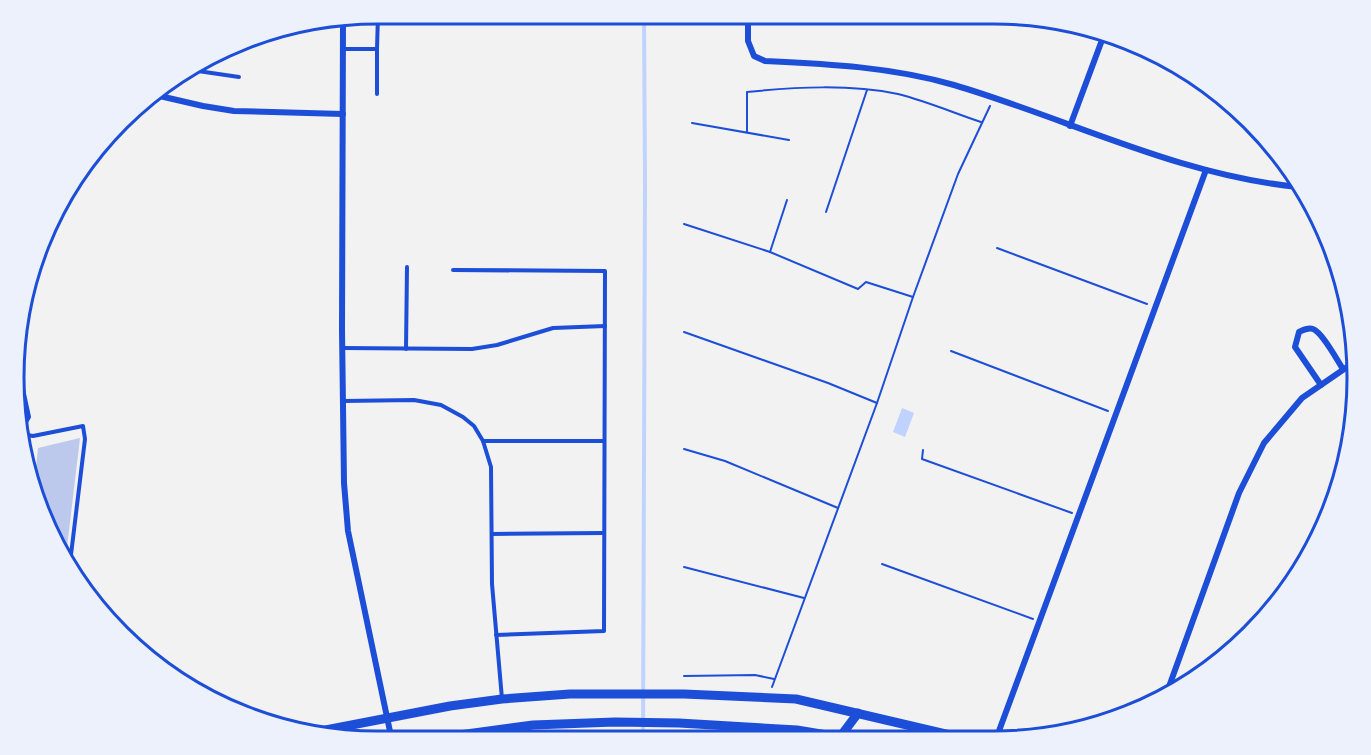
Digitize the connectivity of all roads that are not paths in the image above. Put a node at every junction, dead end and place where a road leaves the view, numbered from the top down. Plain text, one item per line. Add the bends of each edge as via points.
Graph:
1 (378, 24) edge
2 (748, 24) edge
3 (343, 26) edge
4 (1102, 41) edge
5 (343, 49) junction
6 (377, 49) junction
7 (200, 71) edge
8 (239, 77) dead end
9 (377, 94) dead end
10 (163, 97) edge
11 (343, 114) junction
12 (1070, 126) junction
13 (1206, 170) junction
14 (1290, 186) edge
15 (407, 267) dead end
16 (453, 270) dead end
17 (605, 326) junction
18 (342, 348) junction
19 (406, 349) junction
20 (1347, 367) edge
21 (1343, 369) junction
22 (1321, 385) junction
23 (25, 398) edge
24 (342, 401) junction
25 (27, 422) edge
26 (29, 435) edge
27 (483, 441) junction
28 (604, 441) junction
29 (604, 533) junction
30 (492, 534) junction
31 (71, 554) edge
32 (496, 635) junction
33 (1170, 684) edge
34 (502, 699) junction
35 (858, 713) junction
36 (386, 718) junction
37 (334, 728) edge
38 (389, 731) edge
39 (489, 731) edge
40 (803, 731) edge
41 (844, 731) edge
42 (933, 731) edge
43 (999, 731) edge

1 - 6 lane
2 - 12 street via 754,56 765,61 868,67 924,77
3 - 5 street
4 - 12 street
5 - 6 lane
5 - 11 street
6 - 9 lane
7 - 8 lane
10 - 11 street via 234,111
11 - 18 street
12 - 13 street
13 - 14 street
13 - 43 street
15 - 19 lane
16 - 17 lane via 605,271
17 - 19 lane via 554,327 486,348
17 - 28 lane
18 - 19 lane
18 - 24 street
20 - 21 street
21 - 22 street
21 - 22 street via 1312,328 1299,333 1295,347
22 - 33 street via 1302,398 1264,443 1239,493
23 - 25 lane
24 - 27 lane via 414,400 441,405 474,426
24 - 36 street via 348,531
26 - 31 lane via 83,426 85,439
27 - 28 lane
27 - 30 lane via 491,467
28 - 29 lane
29 - 30 lane
29 - 32 lane via 604,630
30 - 32 lane
32 - 34 lane
34 - 35 main road via 616,693 771,697
34 - 36 main road
35 - 41 main road
35 - 42 main road
36 - 37 main road
36 - 38 street
39 - 40 main road via 615,722

